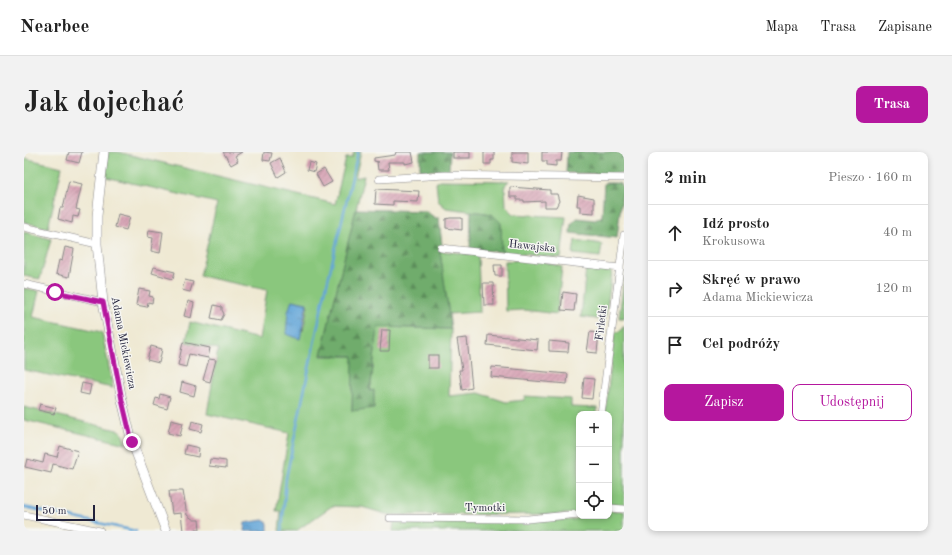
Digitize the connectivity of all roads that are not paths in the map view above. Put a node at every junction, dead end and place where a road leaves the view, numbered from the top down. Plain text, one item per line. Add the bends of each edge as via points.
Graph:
1 (104, 152) edge
2 (624, 178) edge
3 (379, 179) dead end
4 (24, 227) edge
5 (624, 235) edge
6 (97, 244) junction
7 (441, 248) dead end
8 (620, 268) junction
9 (24, 284) edge
10 (103, 302) junction
11 (601, 411) edge
12 (612, 508) edge
13 (624, 509) edge
14 (576, 514) edge
15 (24, 515) edge
16 (390, 518) dead end
17 (100, 531) edge
18 (166, 531) edge

1 - 6 street, Adama Mickiewicza via 97,216
2 - 3 street via 445,175
4 - 6 street
5 - 8 street, Firletki
6 - 10 street, Adama Mickiewicza
7 - 8 street, Hawajska
8 - 11 street, Firletki
9 - 10 street
10 - 18 street, Adama Mickiewicza via 132,442
12 - 13 street
14 - 16 street, Tymotki via 528,519
15 - 17 street

